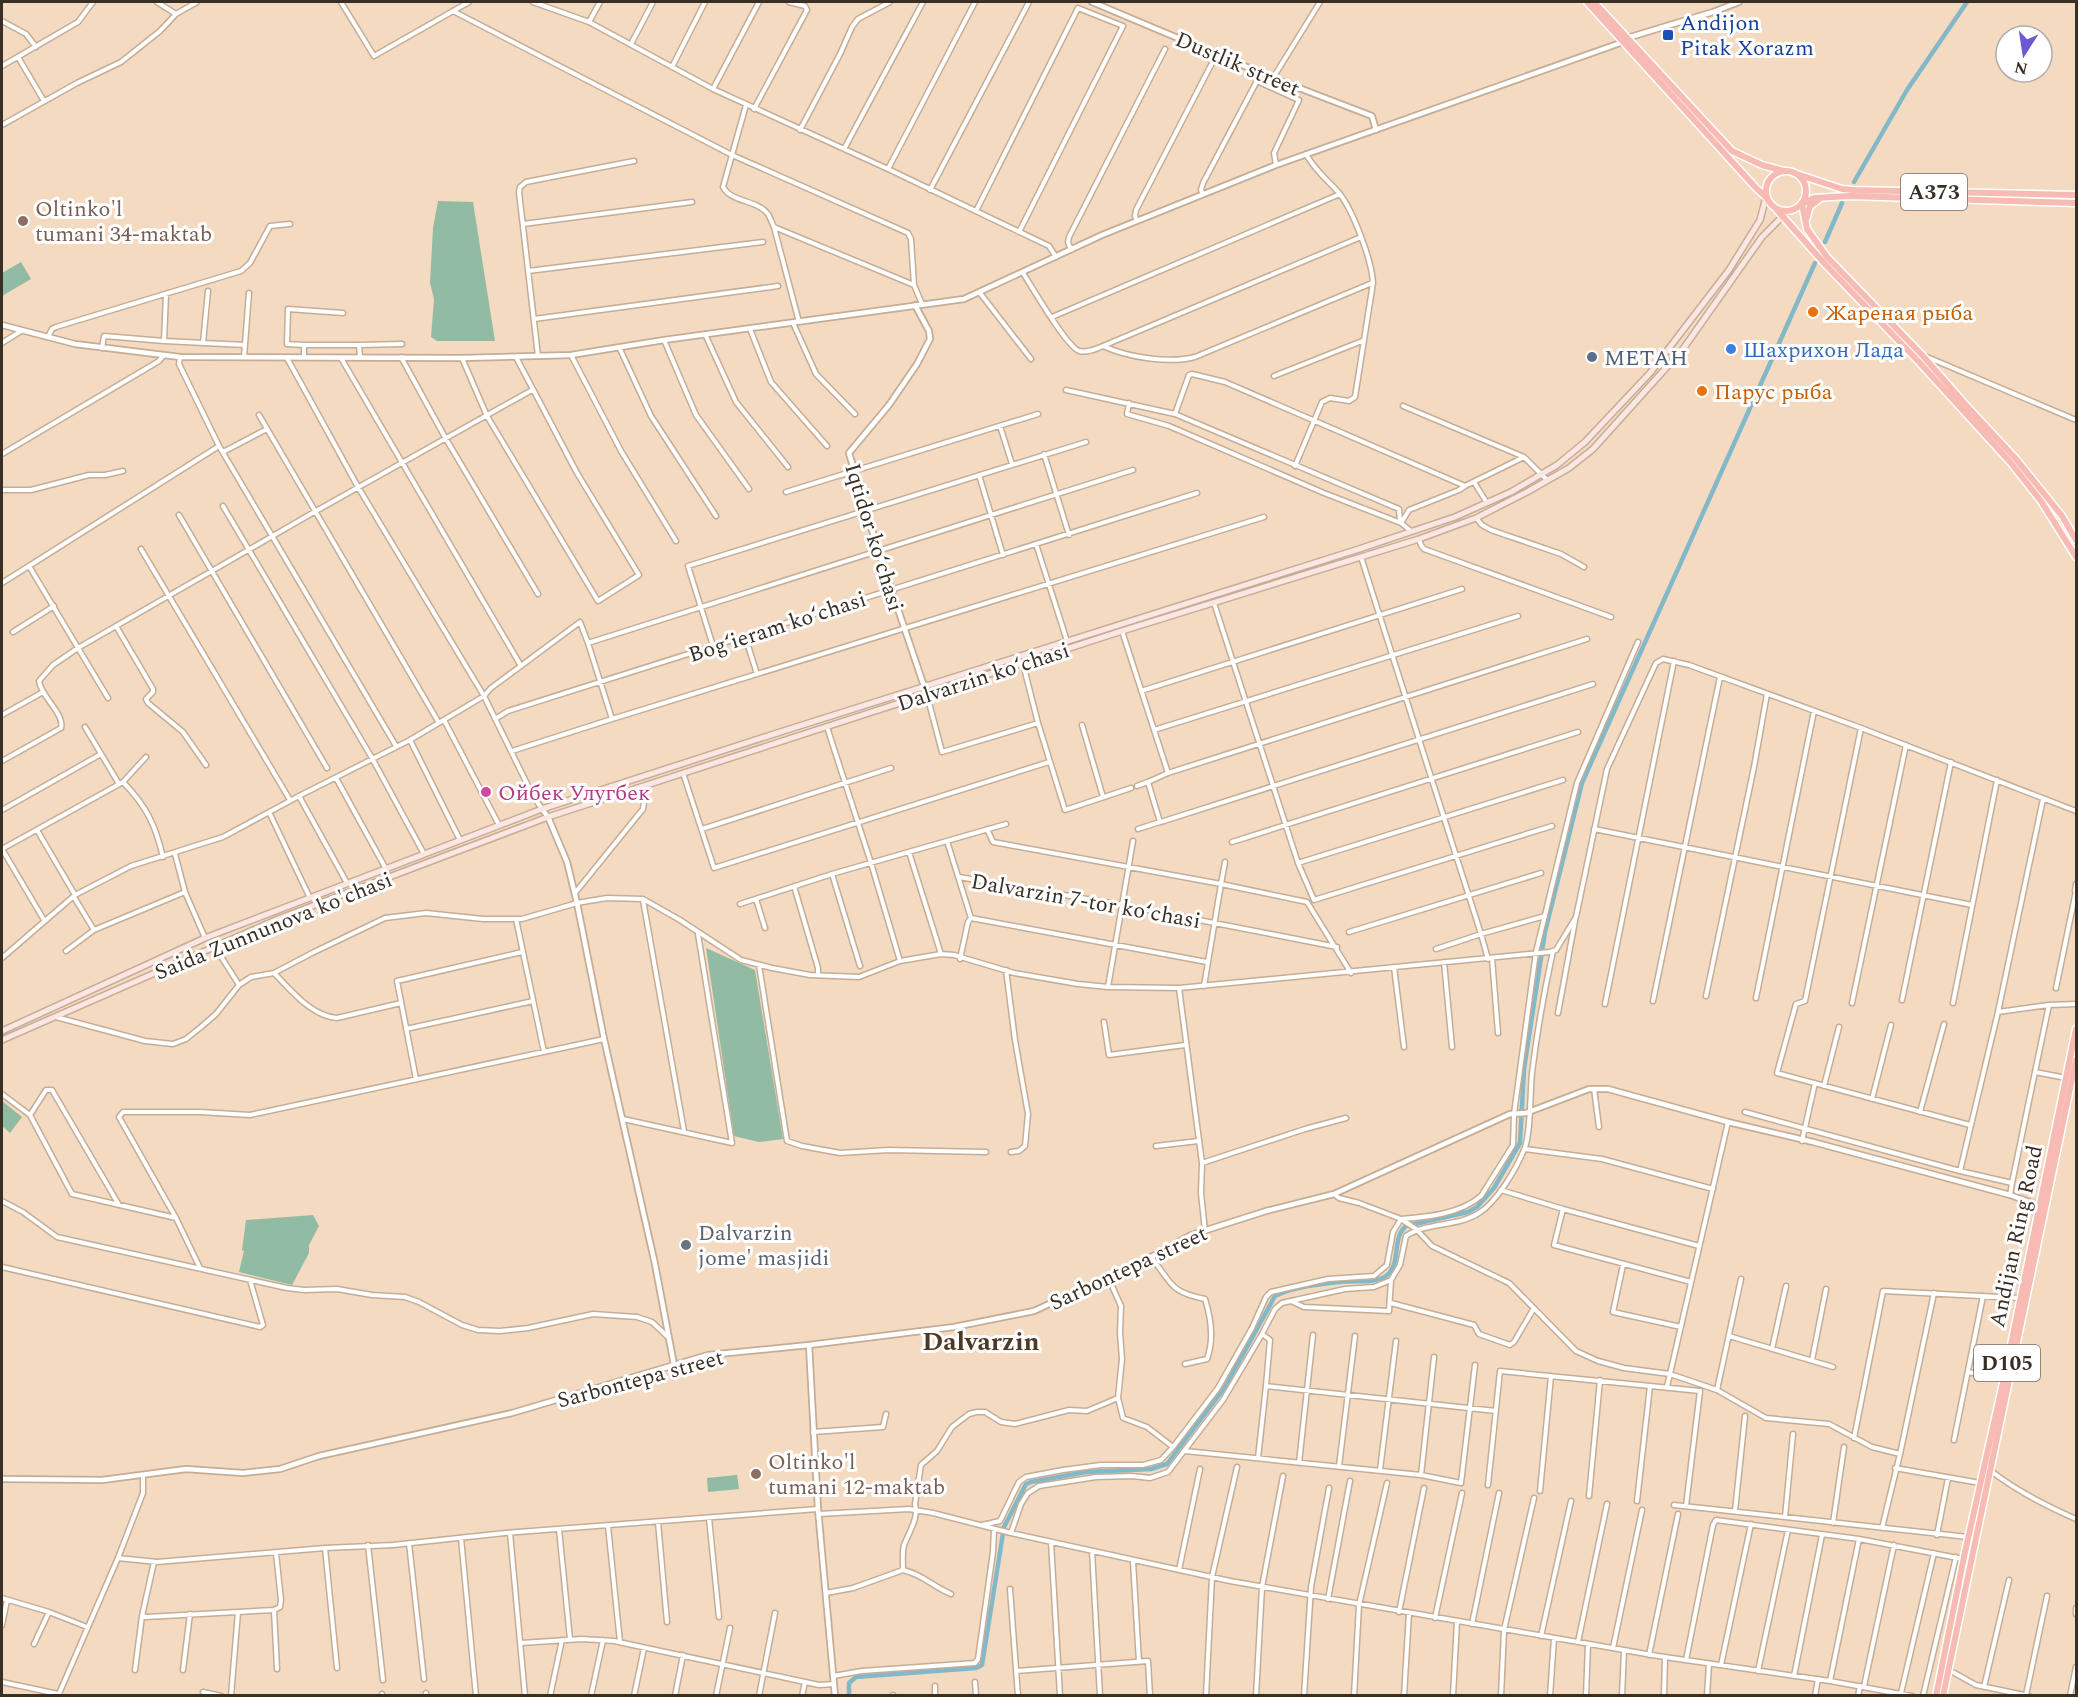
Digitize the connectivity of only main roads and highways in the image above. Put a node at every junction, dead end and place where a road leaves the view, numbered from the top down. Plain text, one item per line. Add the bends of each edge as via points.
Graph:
1 (1587, 2) edge
2 (1594, 2) edge
3 (1625, 40) junction
4 (1784, 171) junction
5 (1794, 173) junction
6 (2076, 195) edge
7 (1766, 197) junction
8 (1823, 197) junction
9 (2076, 203) edge
10 (1802, 204) junction
11 (1786, 214) junction
12 (1806, 224) junction
13 (1921, 359) junction
14 (1563, 460) junction
15 (1569, 468) junction
16 (1455, 517) junction
17 (1459, 525) junction
18 (2076, 540) edge
19 (2076, 556) edge
20 (1132, 621) junction
21 (1135, 628) junction
22 (868, 705) junction
23 (870, 712) junction
24 (542, 809) joint
25 (548, 817) joint
26 (2076, 1029) edge
27 (2, 1031) edge
28 (2, 1040) edge
29 (2076, 1060) edge
30 (2042, 1207) junction
31 (1936, 1695) edge
32 (1943, 1695) edge

1 - 3 highway, A373
2 - 3 highway, A373
3 - 4 highway, A373 via 1732,151
3 - 7 highway, A373
4 - 5 highway, A373
4 - 7 highway via 1767,182
5 - 6 highway, A373 via 1853,190
5 - 10 highway via 1805,184
7 - 11 highway, A373
7 - 14 main road via 1753,233 1682,333 1609,418
8 - 9 highway, A373
8 - 10 highway, A373
8 - 12 highway via 1810,206
10 - 11 highway, A373
10 - 12 highway
11 - 13 highway via 1824,263
11 - 15 main road via 1762,237 1676,357 1593,449
12 - 13 highway via 1827,257
13 - 18 highway via 2033,478
13 - 19 highway via 2026,481
14 - 15 main road
14 - 16 main road via 1511,492
15 - 17 main road
16 - 17 main road
16 - 20 main road, Dalvarzin koʻchasi
17 - 21 main road, Dalvarzin koʻchasi
20 - 21 main road
20 - 22 main road, Dalvarzin koʻchasi
21 - 23 main road, Dalvarzin koʻchasi
22 - 23 main road
22 - 24 main road, Dalvarzin koʻchasi
23 - 25 main road, Dalvarzin koʻchasi
24 - 27 main road, Saida Zunnunova ko'chasi via 205,938
25 - 28 main road, Saida Zunnunova ko'chasi via 278,919
26 - 30 highway, Andijan Ring Road / D105
29 - 30 highway, Andijan Ring Road / D105
30 - 31 highway, Andijan Ring Road / D105
30 - 32 highway, Andijan Ring Road / D105

